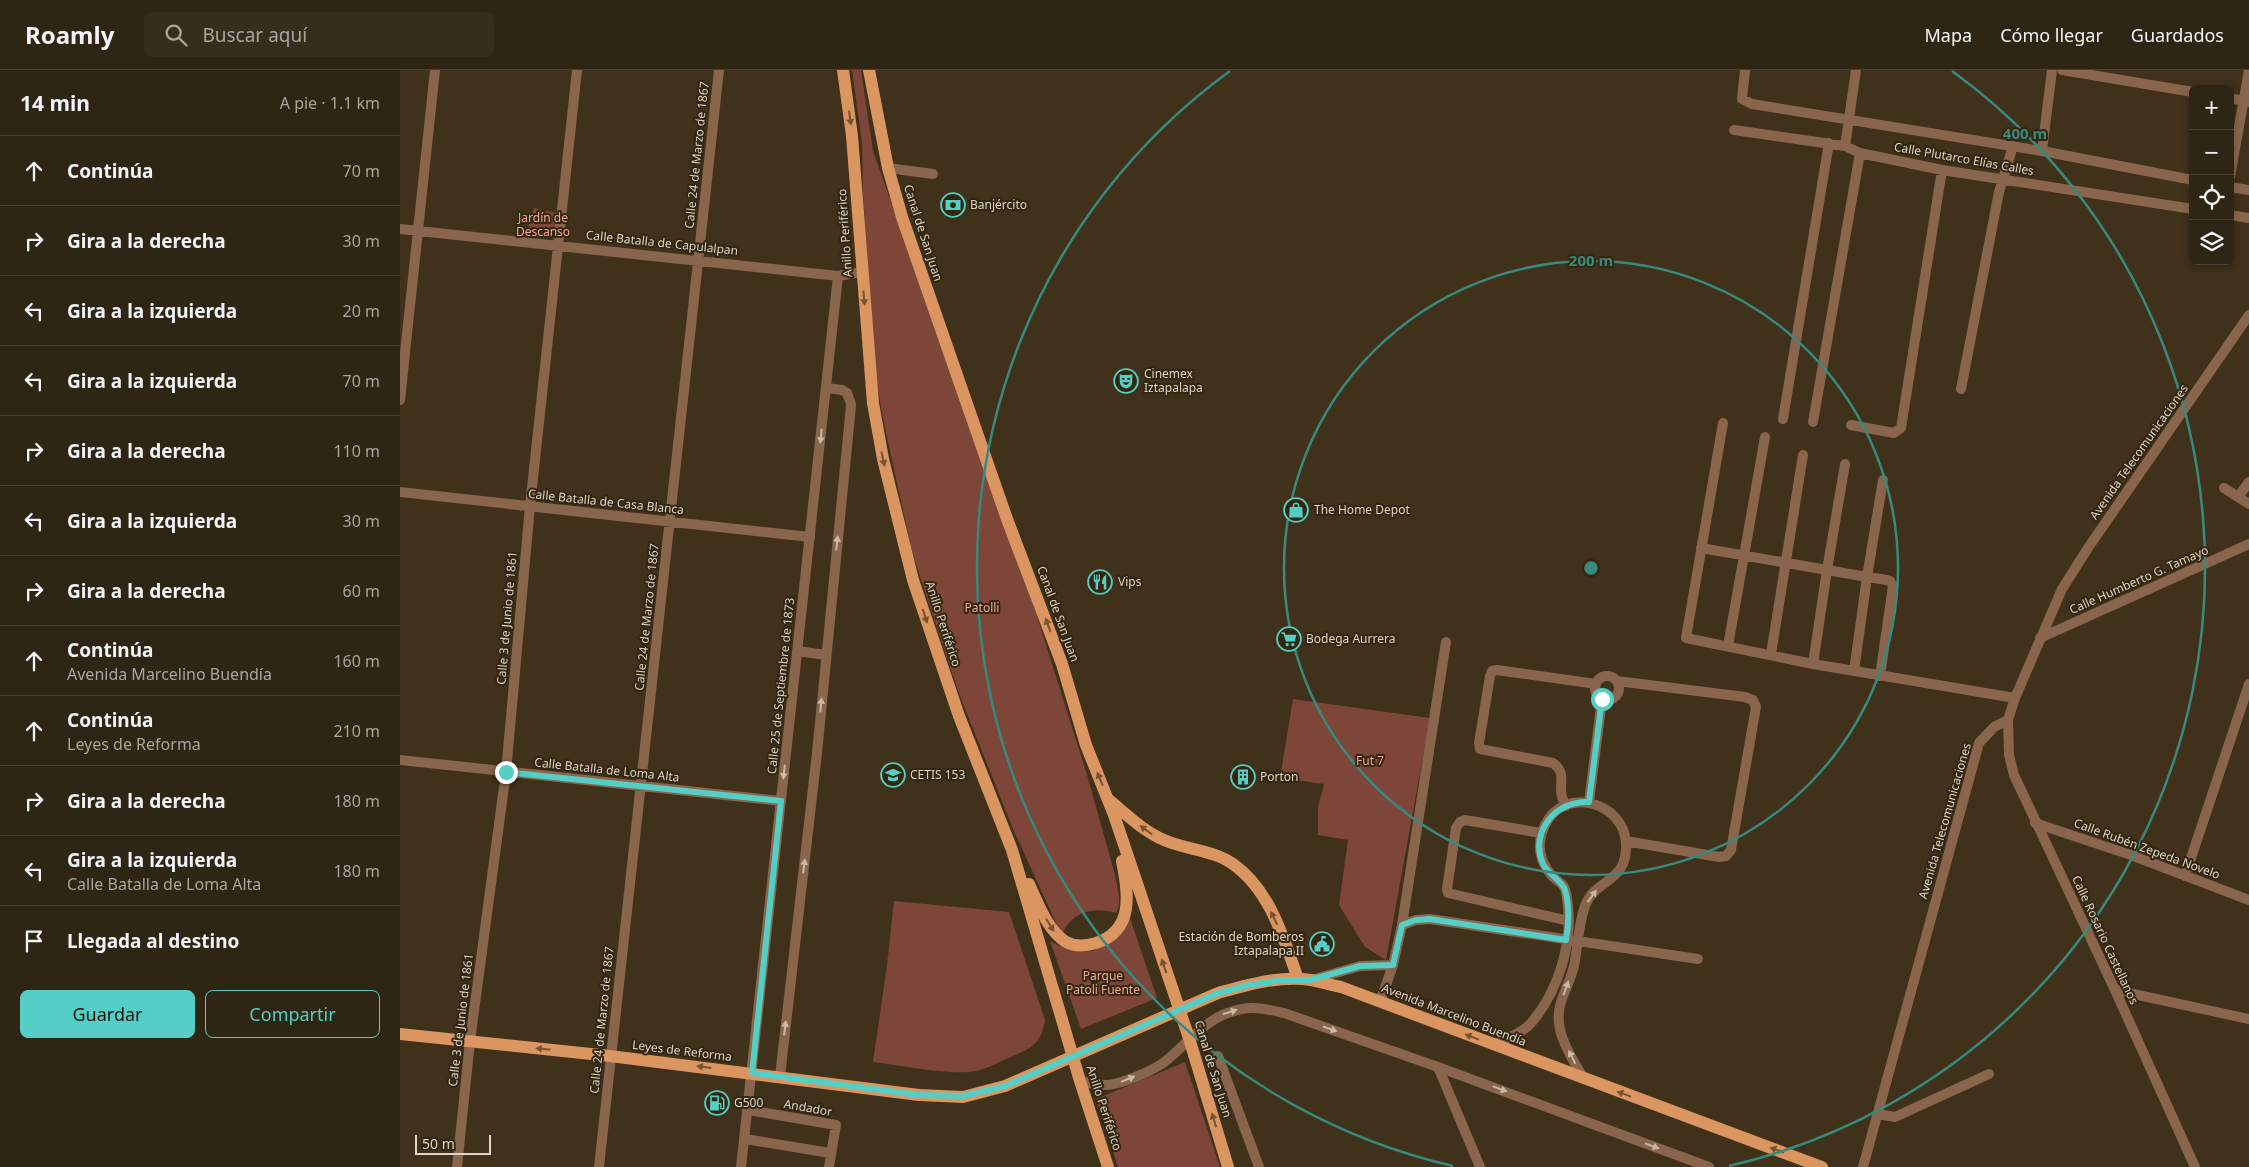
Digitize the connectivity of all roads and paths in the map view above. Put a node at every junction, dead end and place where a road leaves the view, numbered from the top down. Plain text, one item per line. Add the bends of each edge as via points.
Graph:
1 (435, 70) edge
2 (576, 70) edge
3 (719, 70) edge
4 (843, 70) edge
5 (870, 70) edge
6 (1745, 70) edge
7 (1856, 70) edge
8 (2052, 70) edge
9 (2062, 70) edge
10 (2249, 70) edge
11 (2189, 91) edge
12 (2246, 101) edge
13 (1848, 118) junction
14 (1734, 130) dead end
15 (1829, 143) junction
16 (1844, 146) junction
17 (2013, 146) junction
18 (2042, 151) junction
19 (1860, 154) junction
20 (888, 168) junction
21 (1942, 170) junction
22 (933, 174) dead end
23 (2230, 175) edge
24 (2004, 179) junction
25 (2189, 179) edge
26 (2234, 188) edge
27 (2249, 190) edge
28 (2189, 208) edge
29 (2234, 216) edge
30 (2249, 218) edge
31 (400, 229) edge
32 (419, 231) junction
33 (556, 245) junction
34 (698, 259) junction
35 (862, 272) junction
36 (838, 276) junction
37 (2249, 315) edge
38 (827, 388) junction
39 (1961, 389) dead end
40 (400, 400) edge
41 (1783, 419) dead end
42 (1814, 422) dead end
43 (1723, 423) dead end
44 (1851, 425) dead end
45 (1764, 437) dead end
46 (1803, 455) dead end
47 (1845, 464) dead end
48 (1883, 480) dead end
49 (2249, 482) edge
50 (2224, 488) dead end
51 (400, 492) edge
52 (2238, 497) junction
53 (2249, 504) edge
54 (530, 506) junction
55 (669, 522) junction
56 (810, 537) junction
57 (2249, 544) edge
58 (1702, 548) junction
59 (1744, 556) junction
60 (1786, 562) junction
61 (1827, 570) junction
62 (1867, 577) junction
63 (2040, 638) junction
64 (1446, 642) dead end
65 (1728, 646) junction
66 (797, 651) junction
67 (1771, 654) junction
68 (826, 655) junction
69 (1813, 664) junction
70 (1854, 671) junction
71 (1880, 676) junction
72 (1618, 684) junction
73 (2249, 684) edge
74 (1596, 687) junction
75 (2015, 698) junction
76 (1605, 699) junction
77 (2008, 720) junction
78 (400, 760) edge
79 (506, 772) junction
80 (642, 786) junction
81 (1109, 800) junction
82 (781, 801) junction
83 (1589, 802) junction
84 (1566, 806) junction
85 (1114, 815) junction
86 (2035, 823) junction
87 (1541, 833) junction
88 (1626, 841) junction
89 (1012, 850) junction
90 (2185, 876) junction
91 (2249, 900) edge
92 (1569, 921) junction
93 (1402, 925) junction
94 (1566, 940) junction
95 (1577, 942) junction
96 (1698, 960) dead end
97 (1393, 965) junction
98 (1304, 980) junction
99 (2115, 990) junction
100 (1380, 1002) junction
101 (1180, 1008) junction
102 (2249, 1019) edge
103 (400, 1034) edge
104 (1189, 1038) junction
105 (470, 1041) junction
106 (1493, 1046) junction
107 (1072, 1055) junction
108 (610, 1056) junction
109 (1218, 1056) dead end
110 (1438, 1067) junction
111 (752, 1073) junction
112 (1989, 1074) dead end
113 (780, 1076) junction
114 (1584, 1079) junction
115 (1080, 1082) junction
116 (748, 1110) junction
117 (1877, 1114) junction
118 (745, 1139) junction
119 (830, 1153) junction
120 (457, 1167) edge
121 (599, 1167) edge
122 (741, 1167) edge
123 (829, 1167) edge
124 (1108, 1167) edge
125 (1228, 1167) edge
126 (1259, 1167) edge
127 (1480, 1167) edge
128 (1709, 1167) edge
129 (1822, 1167) edge
130 (1863, 1167) edge
131 (2195, 1167) edge

1 - 32 street
2 - 33 street, Calle 3 de Junio de 1861
3 - 34 street, Calle 24 de Marzo de 1867
4 -> 35 main road, Anillo Periférico via 852,136
5 - 20 main road, Canal de San Juan
6 - 13 street, Calle Plutarco Elías Calles via 1742,99 1752,104
7 - 13 street
8 - 18 street
9 - 11 street
10 - 12 street
12 - 23 street
13 - 16 street
13 - 17 street, Calle Plutarco Elías Calles
14 - 15 street, Calle Plutarco Elías Calles
15 - 16 street, Calle Plutarco Elías Calles
15 - 41 street
16 - 19 street, Calle Plutarco Elías Calles
17 - 18 street, Calle Plutarco Elías Calles
17 - 24 street
18 - 25 street, Calle Plutarco Elías Calles
19 - 21 street, Calle Plutarco Elías Calles
19 - 42 street
20 - 22 street
81 -> 20 main road, Canal de San Juan via 1086,745 1062,664 941,333
21 - 24 street, Calle Plutarco Elías Calles
21 - 44 street via 1901,428 1894,433
24 - 28 street, Calle Plutarco Elías Calles
24 - 39 street
26 - 27 street
29 - 30 street
31 - 32 street, Calle Batalla de Capulalpan
32 - 33 street, Calle Batalla de Capulalpan
32 - 40 street
33 - 34 street, Calle Batalla de Capulalpan
33 - 54 street, Calle 3 de Junio de 1861
34 - 36 street, Calle Batalla de Capulalpan
34 - 55 street, Calle 24 de Marzo de 1867
35 - 36 street, Calle Batalla de Capulalpan
35 -> 89 main road, Anillo Periférico via 873,402 903,542 959,716
36 - 38 street, Calle 25 de Septiembre de 1873
37 - 63 street, Avenida Telecomunicaciones via 2088,548 2062,589
38 -> 56 street, Calle 25 de Septiembre de 1873
68 -> 38 street via 851,404 847,393
43 - 58 street
45 - 59 street
46 - 60 street
47 - 61 street
48 - 62 street
49 - 52 street
50 - 52 street
51 - 54 street, Calle Batalla de Casa Blanca
52 - 53 street
54 - 55 street, Calle Batalla de Casa Blanca
54 - 79 street, Calle 3 de Junio de 1861
55 - 56 street, Calle Batalla de Casa Blanca
55 - 80 street, Calle 24 de Marzo de 1867
56 - 66 street, Calle 25 de Septiembre de 1873
57 - 63 street, Calle Humberto G. Tamayo
58 - 59 street
58 - 65 street via 1686,638
59 - 60 street
59 - 65 street
60 - 61 street
60 - 67 street
61 - 62 street
61 - 69 street
62 - 70 street
62 - 71 street via 1890,581 1893,586
63 - 75 street, Avenida Telecomunicaciones
64 - 93 street
65 - 67 street
66 - 68 street
66 -> 82 street, Calle 25 de Septiembre de 1873
67 - 69 street
113 -> 68 street
69 - 70 street
70 - 71 street
71 - 75 street
72 - 74 street via 1606,676 1600,678
72 - 76 street via 1614,698
72 - 88 street via 1632,682 1745,697 1753,700 1756,707 1731,850 1726,856
73 - 90 street
74 - 76 street
74 - 84 street via 1492,671 1479,743 1483,750 1544,760 1559,767
75 - 77 street, Avenida Telecomunicaciones
76 - 83 street
77 - 86 street, Calle Rosario Castellanos via 2008,755
77 - 117 street, Avenida Telecomunicaciones via 1994,727 1979,743
78 - 79 street, Calle Batalla de Loma Alta
79 - 80 street, Calle Batalla de Loma Alta
79 - 105 street, Calle 3 de Junio de 1861
80 - 82 street, Calle Batalla de Loma Alta
80 - 108 street, Calle 24 de Marzo de 1867
81 - 85 main road, Canal de San Juan
98 -> 81 main road via 1268,904 1246,875 1215,855 1153,835
82 - 111 street, Calle 25 de Septiembre de 1873
83 - 84 street
83 - 88 street via 1604,807 1619,820
84 - 87 street via 1553,814
89 -> 85 main road via 1055,933 1077,946 1095,943 1113,933 1121,923 1127,903
101 -> 85 main road, Canal de San Juan
86 - 90 street, Calle Rubén Zepeda Novelo
86 - 99 street, Calle Rosario Castellanos
87 - 92 street via 1540,854 1548,872 1564,887
87 - 92 street via 1465,820 1460,822 1456,828 1448,893
95 -> 88 street via 1585,905 1592,893 1623,866
89 - 107 main road, Anillo Periférico
90 - 91 street, Calle Rubén Zepeda Novelo
92 - 94 street
93 - 94 street via 1430,919
93 - 97 street
94 - 95 street
94 - 106 street via 1559,975 1541,1010 1530,1024
95 - 96 street
114 -> 95 street via 1562,1035 1558,1018 1574,968
97 - 98 street via 1360,966
97 - 100 street
98 - 100 main road, Avenida Marcelino Buendía via 1341,988
98 - 101 main road, Avenida Marcelino Buendía via 1249,985
99 - 102 street
99 - 131 street, Calle Rosario Castellanos
106 -> 100 main road, Avenida Marcelino Buendía
101 - 104 main road, Canal de San Juan
101 - 107 main road, Avenida Marcelino Buendía
103 - 105 main road, Leyes de Reforma
104 -> 110 street via 1228,1012 1262,1008
115 -> 104 street via 1109,1085 1121,1082 1165,1062
125 -> 104 main road, Canal de San Juan
108 -> 105 main road, Leyes de Reforma
105 - 120 street, Calle 3 de Junio de 1861
106 - 114 main road, Avenida Marcelino Buendía
107 - 113 main road, Leyes de Reforma via 1005,1086 963,1096 919,1095
107 - 115 main road, Anillo Periférico
111 -> 108 main road, Leyes de Reforma
108 - 121 street, Calle 24 de Marzo de 1867
109 - 126 street
110 - 127 street
110 -> 128 street
111 - 113 main road, Leyes de Reforma
111 - 116 street, Calle 25 de Septiembre de 1873
112 - 117 street via 1895,1117
129 -> 114 main road, Avenida Marcelino Buendía
115 - 124 main road, Anillo Periférico
116 - 118 street, Calle 25 de Septiembre de 1873
116 - 119 street, Andador via 836,1125
117 - 130 street, Avenida Telecomunicaciones
118 - 119 street
118 - 122 street, Calle 25 de Septiembre de 1873
119 - 123 street, Andador

